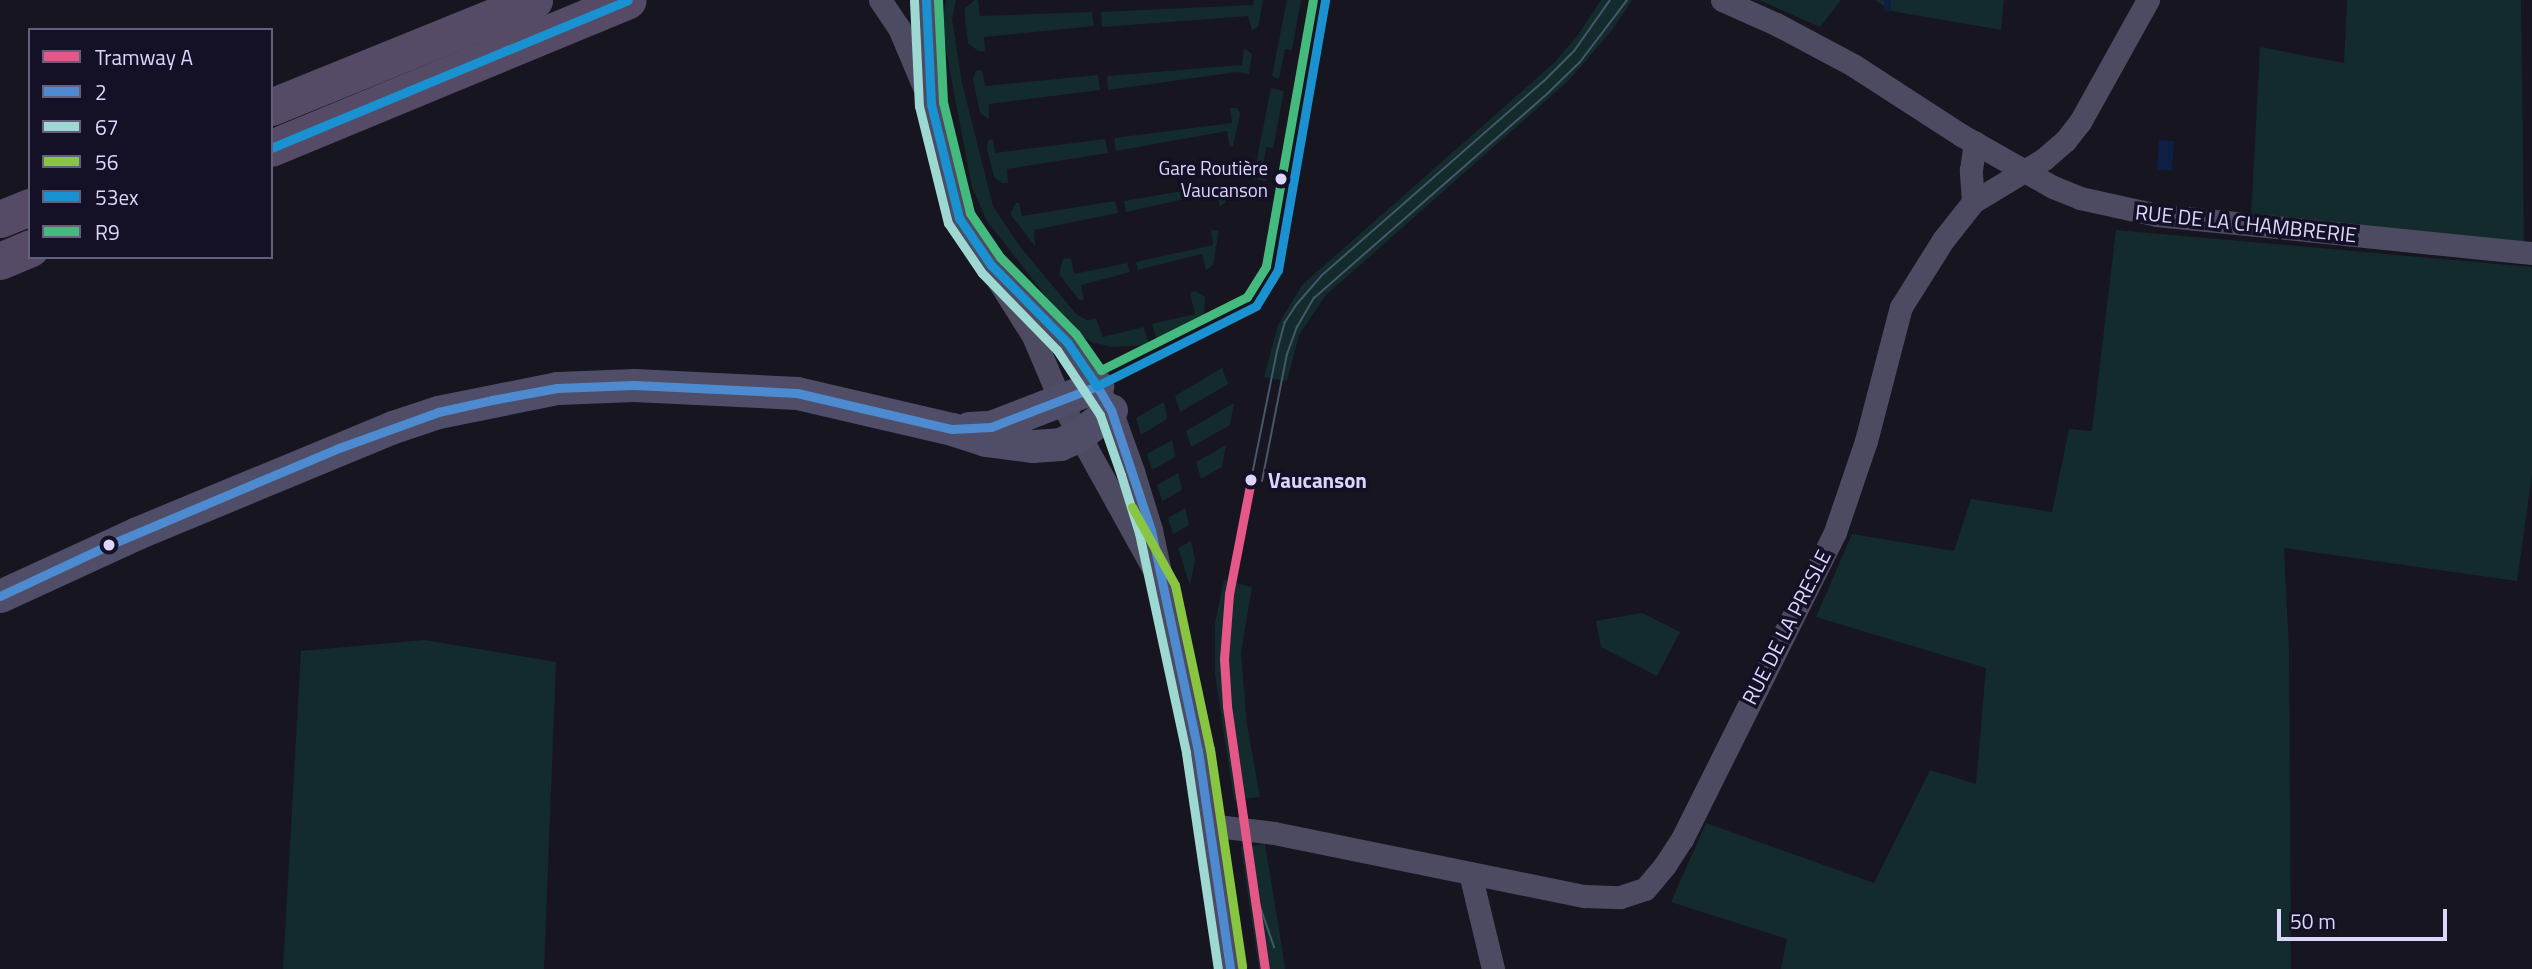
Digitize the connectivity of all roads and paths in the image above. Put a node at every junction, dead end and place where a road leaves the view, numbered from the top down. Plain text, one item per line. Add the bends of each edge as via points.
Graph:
1 (534, 0) edge
2 (628, 0) edge
3 (880, 0) edge
4 (926, 0) edge
5 (1722, 0) edge
6 (2148, 0) edge
7 (931, 104) junction
8 (273, 106) edge
9 (1975, 142) junction
10 (273, 147) edge
11 (2024, 169) junction
12 (1973, 202) junction
13 (28, 208) edge
14 (0, 219) edge
15 (28, 249) edge
16 (2532, 253) edge
17 (0, 261) edge
18 (991, 265) junction
19 (1104, 398) junction
20 (1060, 402) junction
21 (952, 429) junction
22 (1078, 436) junction
23 (1161, 581) junction
24 (0, 596) edge
25 (1209, 825) junction
26 (1470, 873) junction
27 (1230, 969) edge
28 (1493, 969) edge

1 - 8 main road
2 - 10 main road
3 - 7 street via 899,28
4 - 7 street
5 - 9 street, RUE DE LA CHAMBRERIE via 1853,65
6 - 11 street, RUE DE LA PRESLE via 2080,122 2053,151
7 - 18 street via 959,218
9 - 11 street, RUE DE LA CHAMBRERIE
9 - 12 street
11 - 12 street, RUE DE LA PRESLE
11 - 16 street, RUE DE LA CHAMBRERIE via 2080,198 2157,215
12 - 26 street, RUE DE LA PRESLE via 1942,240 1901,307 1866,440 1835,532 1665,865 1645,889 1620,897 1585,896
13 - 14 main road
15 - 17 main road
18 - 19 street via 1067,342
18 - 20 street via 1033,336
19 - 20 street
19 - 22 street
19 - 23 street via 1151,530
20 - 21 street via 991,427
20 - 22 street
21 - 22 street via 985,440 1033,446 1060,444
21 - 24 street via 797,393 677,386 557,388 438,412 393,427 127,537
22 - 23 street
23 - 25 street
25 - 26 street, RUE DE LA PRESLE via 1274,833
25 - 27 street
26 - 28 street

